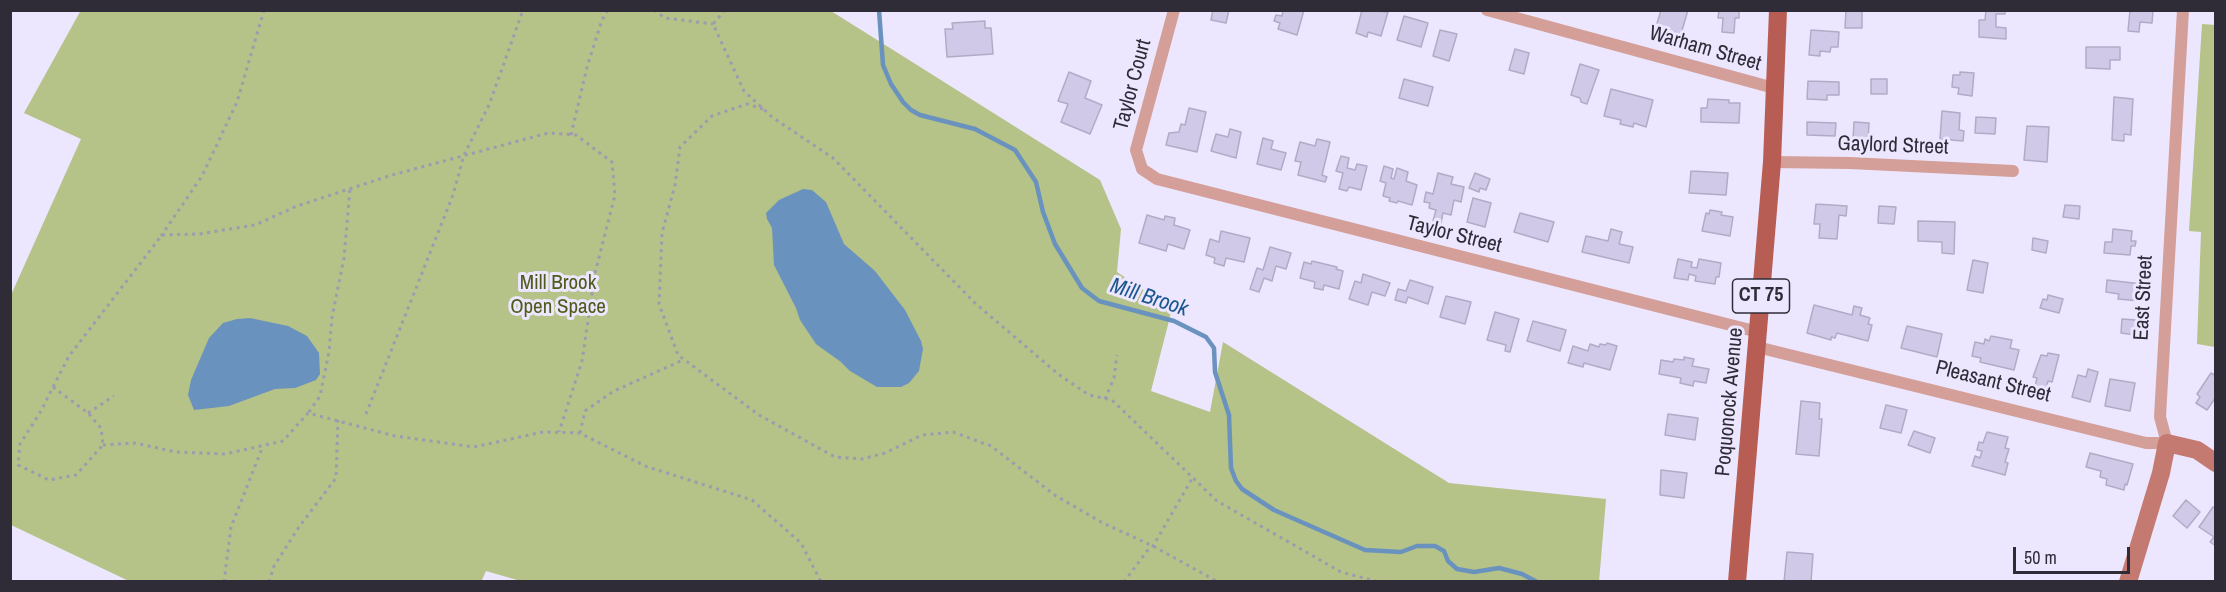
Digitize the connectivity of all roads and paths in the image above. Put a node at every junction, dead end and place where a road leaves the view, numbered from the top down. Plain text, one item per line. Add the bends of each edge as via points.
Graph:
1 (264, 10) edge
2 (523, 10) edge
3 (608, 10) edge
4 (654, 10) edge
5 (725, 10) edge
6 (1174, 10) edge
7 (1487, 10) edge
8 (1778, 10) edge
9 (2183, 10) edge
10 (713, 24) junction
11 (1774, 88) junction
12 (763, 109) junction
13 (571, 135) junction
14 (464, 155) junction
15 (1772, 162) junction
16 (1142, 169) joint
17 (2013, 171) dead end
18 (350, 189) junction
19 (159, 240) junction
20 (1757, 339) junction
21 (1117, 355) dead end
22 (683, 360) junction
23 (54, 387) junction
24 (114, 396) dead end
25 (1105, 399) junction
26 (88, 412) junction
27 (308, 413) junction
28 (366, 414) dead end
29 (338, 420) junction
30 (559, 432) junction
31 (580, 433) junction
32 (2167, 443) junction
33 (103, 445) junction
34 (264, 445) junction
35 (2216, 462) edge
36 (1193, 477) junction
37 (1153, 546) junction
38 (224, 582) edge
39 (269, 582) edge
40 (821, 582) edge
41 (1124, 582) edge
42 (1218, 582) edge
43 (1379, 582) edge
44 (1737, 582) edge
45 (2128, 582) edge

1 - 19 path via 237,102 202,176
2 - 14 path via 489,105
3 - 13 path via 587,67
4 - 10 path via 665,18
5 - 10 path
6 - 16 street, Taylor Court via 1136,150
7 - 11 street, Warham Street
8 - 11 main road, Poquonock Avenue / CT 75
9 - 32 street, East Street via 2160,417
10 - 12 path via 744,91
11 - 15 main road, Poquonock Avenue / CT 75
12 - 22 path via 747,104 712,116 680,147 662,233 659,304 678,356
12 - 25 path via 833,158 975,303 1050,367 1089,395
13 - 14 path via 548,133
13 - 30 path via 612,162 615,195 595,273 582,361
14 - 18 path
14 - 28 path via 453,195
15 - 17 street, Gaylord Street
15 - 20 main road, Poquonock Avenue / CT 75
16 - 20 street, Taylor Street via 1157,179
18 - 19 path via 255,225 162,235
18 - 27 path via 329,352 320,396
19 - 23 path via 69,356
20 - 32 street, Pleasant Street via 2146,442
20 - 44 main road, Poquonock Avenue / CT 75
21 - 25 path via 1114,378
22 - 31 path via 614,391 585,411
22 - 37 path via 759,415 835,457 862,459 922,435 953,432 991,446 1056,496
23 - 26 path
23 - 33 path via 21,444 18,465 49,480 76,475
24 - 26 path
25 - 36 path via 1112,400
26 - 33 path via 102,428
27 - 29 path
27 - 34 path via 283,441
29 - 30 path via 395,436 474,447
29 - 39 path via 336,478 280,556
30 - 31 path
31 - 40 path via 645,466 752,500 801,543
32 - 35 street, Pleasant Street via 2197,450
32 - 45 street, East Street
33 - 34 path via 135,443 176,452 225,454
34 - 38 path via 231,527
36 - 37 path
36 - 43 path via 1217,501 1282,539 1341,572
37 - 41 path
37 - 42 path

